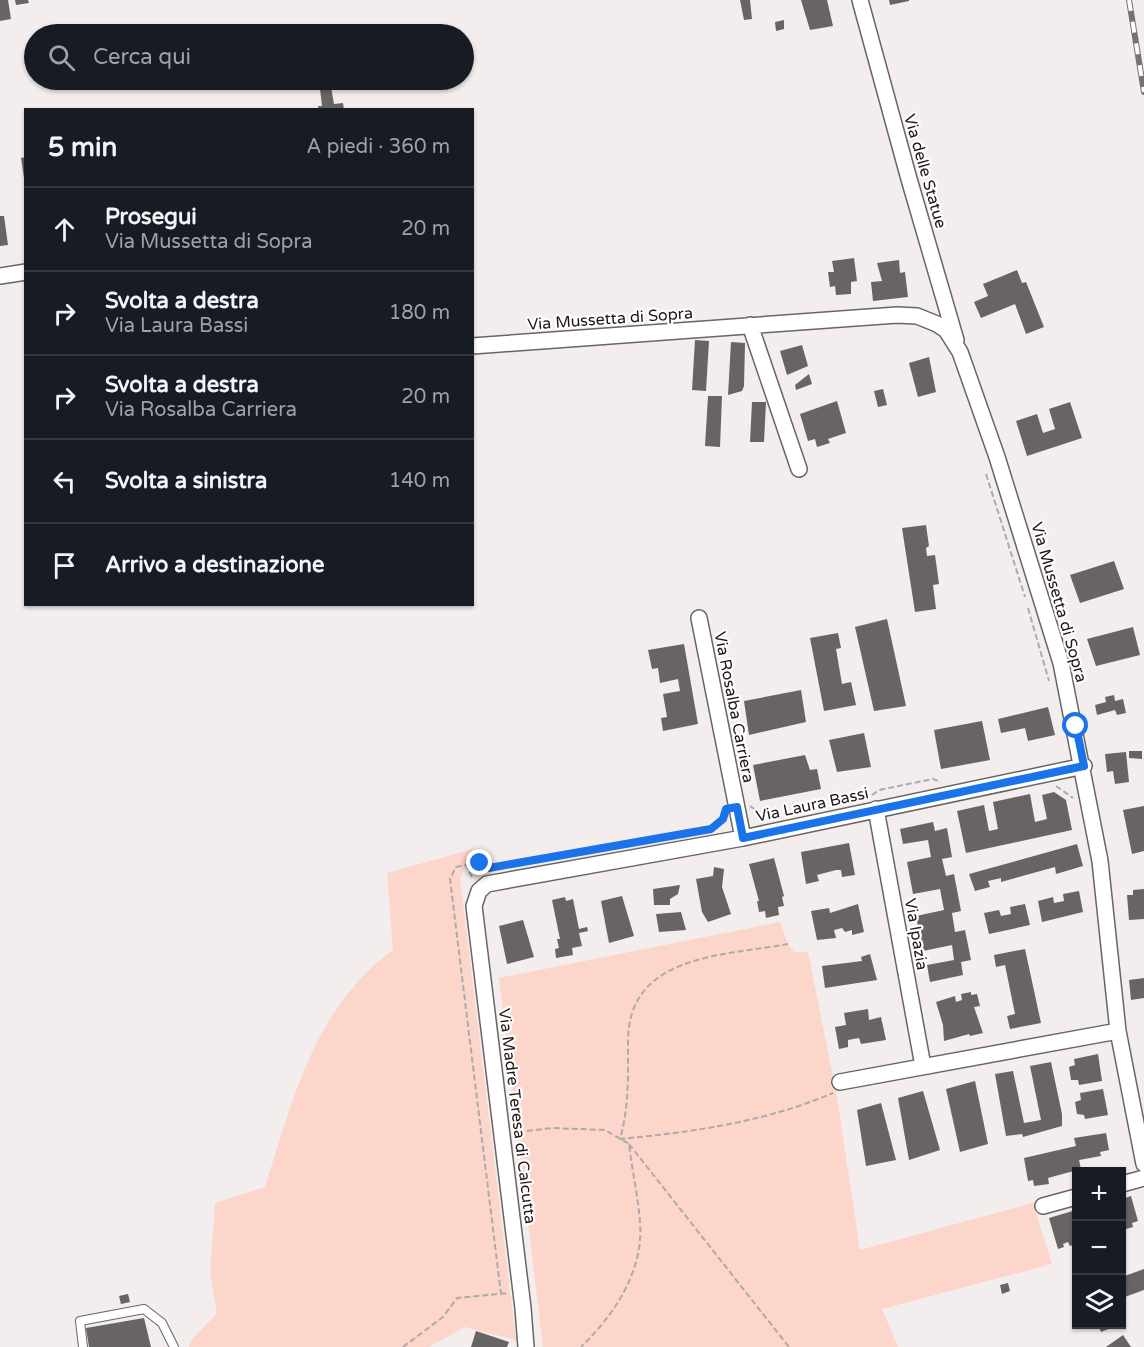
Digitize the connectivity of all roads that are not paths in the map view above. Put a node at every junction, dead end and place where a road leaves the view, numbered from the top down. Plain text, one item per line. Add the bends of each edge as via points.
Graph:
1 (860, 0) edge
2 (24, 272) edge
3 (0, 276) edge
4 (750, 326) junction
5 (474, 346) edge
6 (960, 352) junction
7 (799, 469) dead end
8 (699, 618) dead end
9 (1084, 766) junction
10 (873, 803) junction
11 (743, 838) junction
12 (478, 891) joint
13 (1118, 1031) junction
14 (923, 1066) junction
15 (839, 1086) road end
16 (1144, 1164) edge
17 (1144, 1178) edge
18 (1126, 1183) edge
19 (1072, 1198) edge
20 (1043, 1206) dead end
21 (82, 1347) edge
22 (174, 1347) edge
23 (526, 1347) edge

1 - 6 street, Via delle Statue
2 - 3 street
4 - 5 street, Via Mussetta di Sopra
4 - 6 street, Via Mussetta di Sopra via 917,316 946,330
4 - 7 street
6 - 9 street, Via Mussetta di Sopra via 1061,663
8 - 11 street, Via Rosalba Carriera
9 - 10 street, Via Laura Bassi
9 - 13 street, Via Mussetta di Sopra via 1100,861
10 - 11 street, Via Laura Bassi
10 - 14 street, Via Ipazia
11 - 12 street, Via Laura Bassi via 487,884
12 - 23 street, Via Madre Teresa di Calcutta via 474,906
13 - 14 street
13 - 16 street, Via Mussetta di Sopra
14 - 15 street
17 - 18 street
19 - 20 street
21 - 22 lane via 80,1321 144,1309 162,1323

